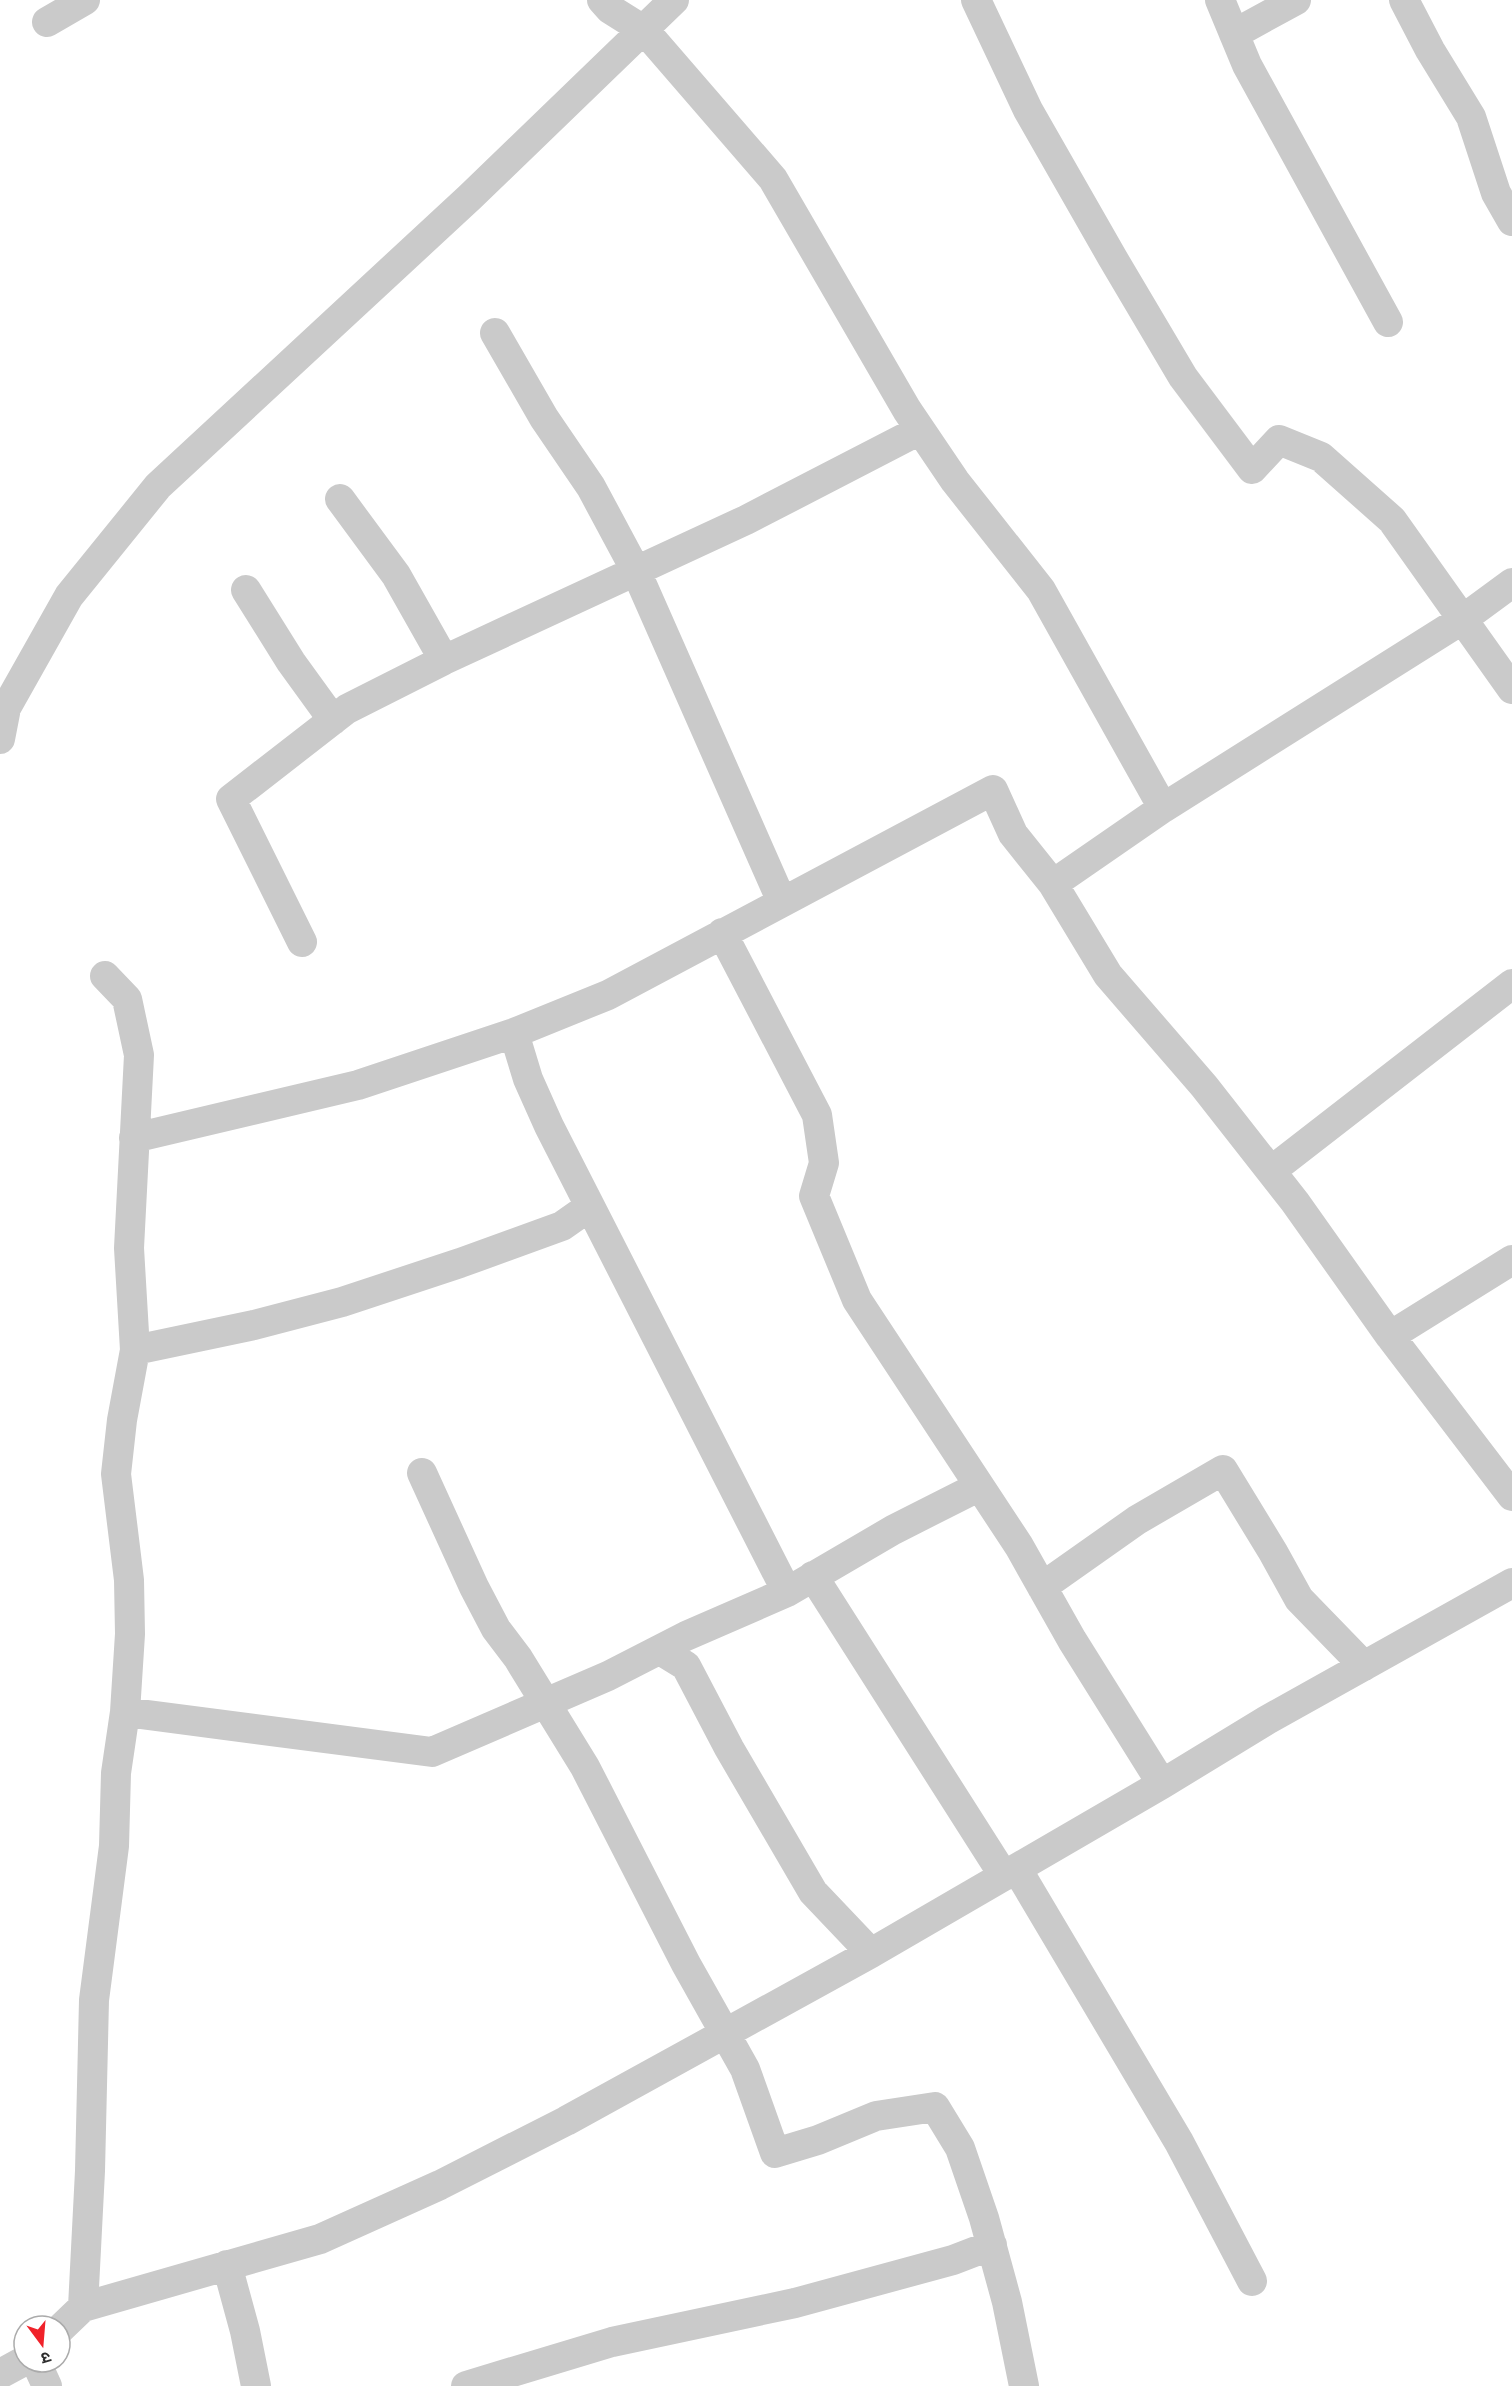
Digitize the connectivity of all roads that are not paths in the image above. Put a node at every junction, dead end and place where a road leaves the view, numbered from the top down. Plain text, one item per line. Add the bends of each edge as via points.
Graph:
1 (85, 0) edge
2 (602, 0) edge
3 (674, 0) edge
4 (976, 0) edge
5 (1220, 0) edge
6 (1296, 0) edge
7 (1404, 0) edge
8 (46, 22) dead end
9 (645, 31) junction
10 (1234, 34) junction
11 (1512, 222) edge
12 (1388, 322) dead end
13 (495, 333) dead end
14 (920, 430) junction
15 (339, 499) dead end
16 (636, 570) junction
17 (1512, 583) edge
18 (246, 590) dead end
19 (1463, 620) junction
20 (444, 660) junction
21 (1512, 689) edge
22 (3, 708) edge
23 (333, 720) junction
24 (0, 739) edge
25 (1163, 808) junction
26 (1053, 884) junction
27 (782, 902) junction
28 (722, 933) junction
29 (302, 942) dead end
30 (105, 976) dead end
31 (1512, 984) edge
32 (514, 1033) junction
33 (134, 1138) junction
34 (1271, 1171) junction
35 (589, 1207) junction
36 (1512, 1260) edge
37 (1390, 1336) junction
38 (135, 1350) junction
39 (422, 1473) dead end
40 (978, 1487) junction
41 (1512, 1496) edge
42 (813, 1576) junction
43 (1512, 1583) edge
44 (1042, 1587) junction
45 (787, 1592) junction
46 (660, 1650) junction
47 (1364, 1666) junction
48 (544, 1704) junction
49 (125, 1712) junction
50 (1162, 1784) junction
51 (1010, 1873) junction
52 (872, 1953) junction
53 (726, 2034) junction
54 (992, 2245) junction
55 (227, 2265) junction
56 (1252, 2281) dead end
57 (83, 2307) junction
58 (72, 2318) edge
59 (256, 2386) edge
60 (466, 2386) edge
61 (1024, 2386) edge

1 - 8 street
2 - 9 street
3 - 9 street
4 - 19 street via 1028,110 1112,257 1184,377 1252,469 1279,440 1321,457 1392,520
5 - 10 street
6 - 10 street
7 - 11 street via 1471,117 1496,193
9 - 14 street via 773,179
9 - 22 street via 158,486 69,596
10 - 12 street via 1247,65
13 - 16 street via 544,418 591,487
14 - 16 street via 746,520
14 - 25 street via 1041,590
15 - 20 street via 396,575
16 - 20 street
16 - 27 street
17 - 19 street
18 - 23 street
19 - 21 street
19 - 25 street
20 - 23 street via 347,709
22 - 24 street
23 - 29 street via 231,799
25 - 26 street
26 - 27 street via 1013,834 993,790
26 - 34 street via 1108,975
27 - 28 street
28 - 32 street via 608,995
28 - 40 street via 817,1115 824,1163 814,1196 857,1300
30 - 33 street via 127,999 140,1055
31 - 34 street
32 - 33 street via 358,1085
32 - 35 street via 528,1079
33 - 38 street via 129,1248
34 - 37 street
35 - 38 street via 562,1226 342,1302 254,1326
35 - 45 street
36 - 37 street
37 - 41 street
38 - 49 street via 116,1474 129,1591
39 - 48 street via 496,1629
40 - 42 street
40 - 44 street
42 - 45 street
42 - 51 street
43 - 47 street
44 - 47 street via 1137,1520 1223,1470 1299,1599
44 - 50 street
45 - 46 street
46 - 48 street
46 - 52 street via 686,1666 813,1892
47 - 50 street
48 - 49 street via 432,1752
48 - 53 street via 585,1767 658,1912
49 - 57 street via 116,1773 114,1846 94,2000
50 - 51 street
51 - 52 street
51 - 56 street via 1179,2142
52 - 53 street
53 - 54 street via 745,2069 775,2153 876,2116 935,2107 960,2148
53 - 55 street via 440,2185 320,2239
54 - 60 street via 953,2260 795,2303 612,2342
54 - 61 street
55 - 57 street
55 - 59 street
57 - 58 street

